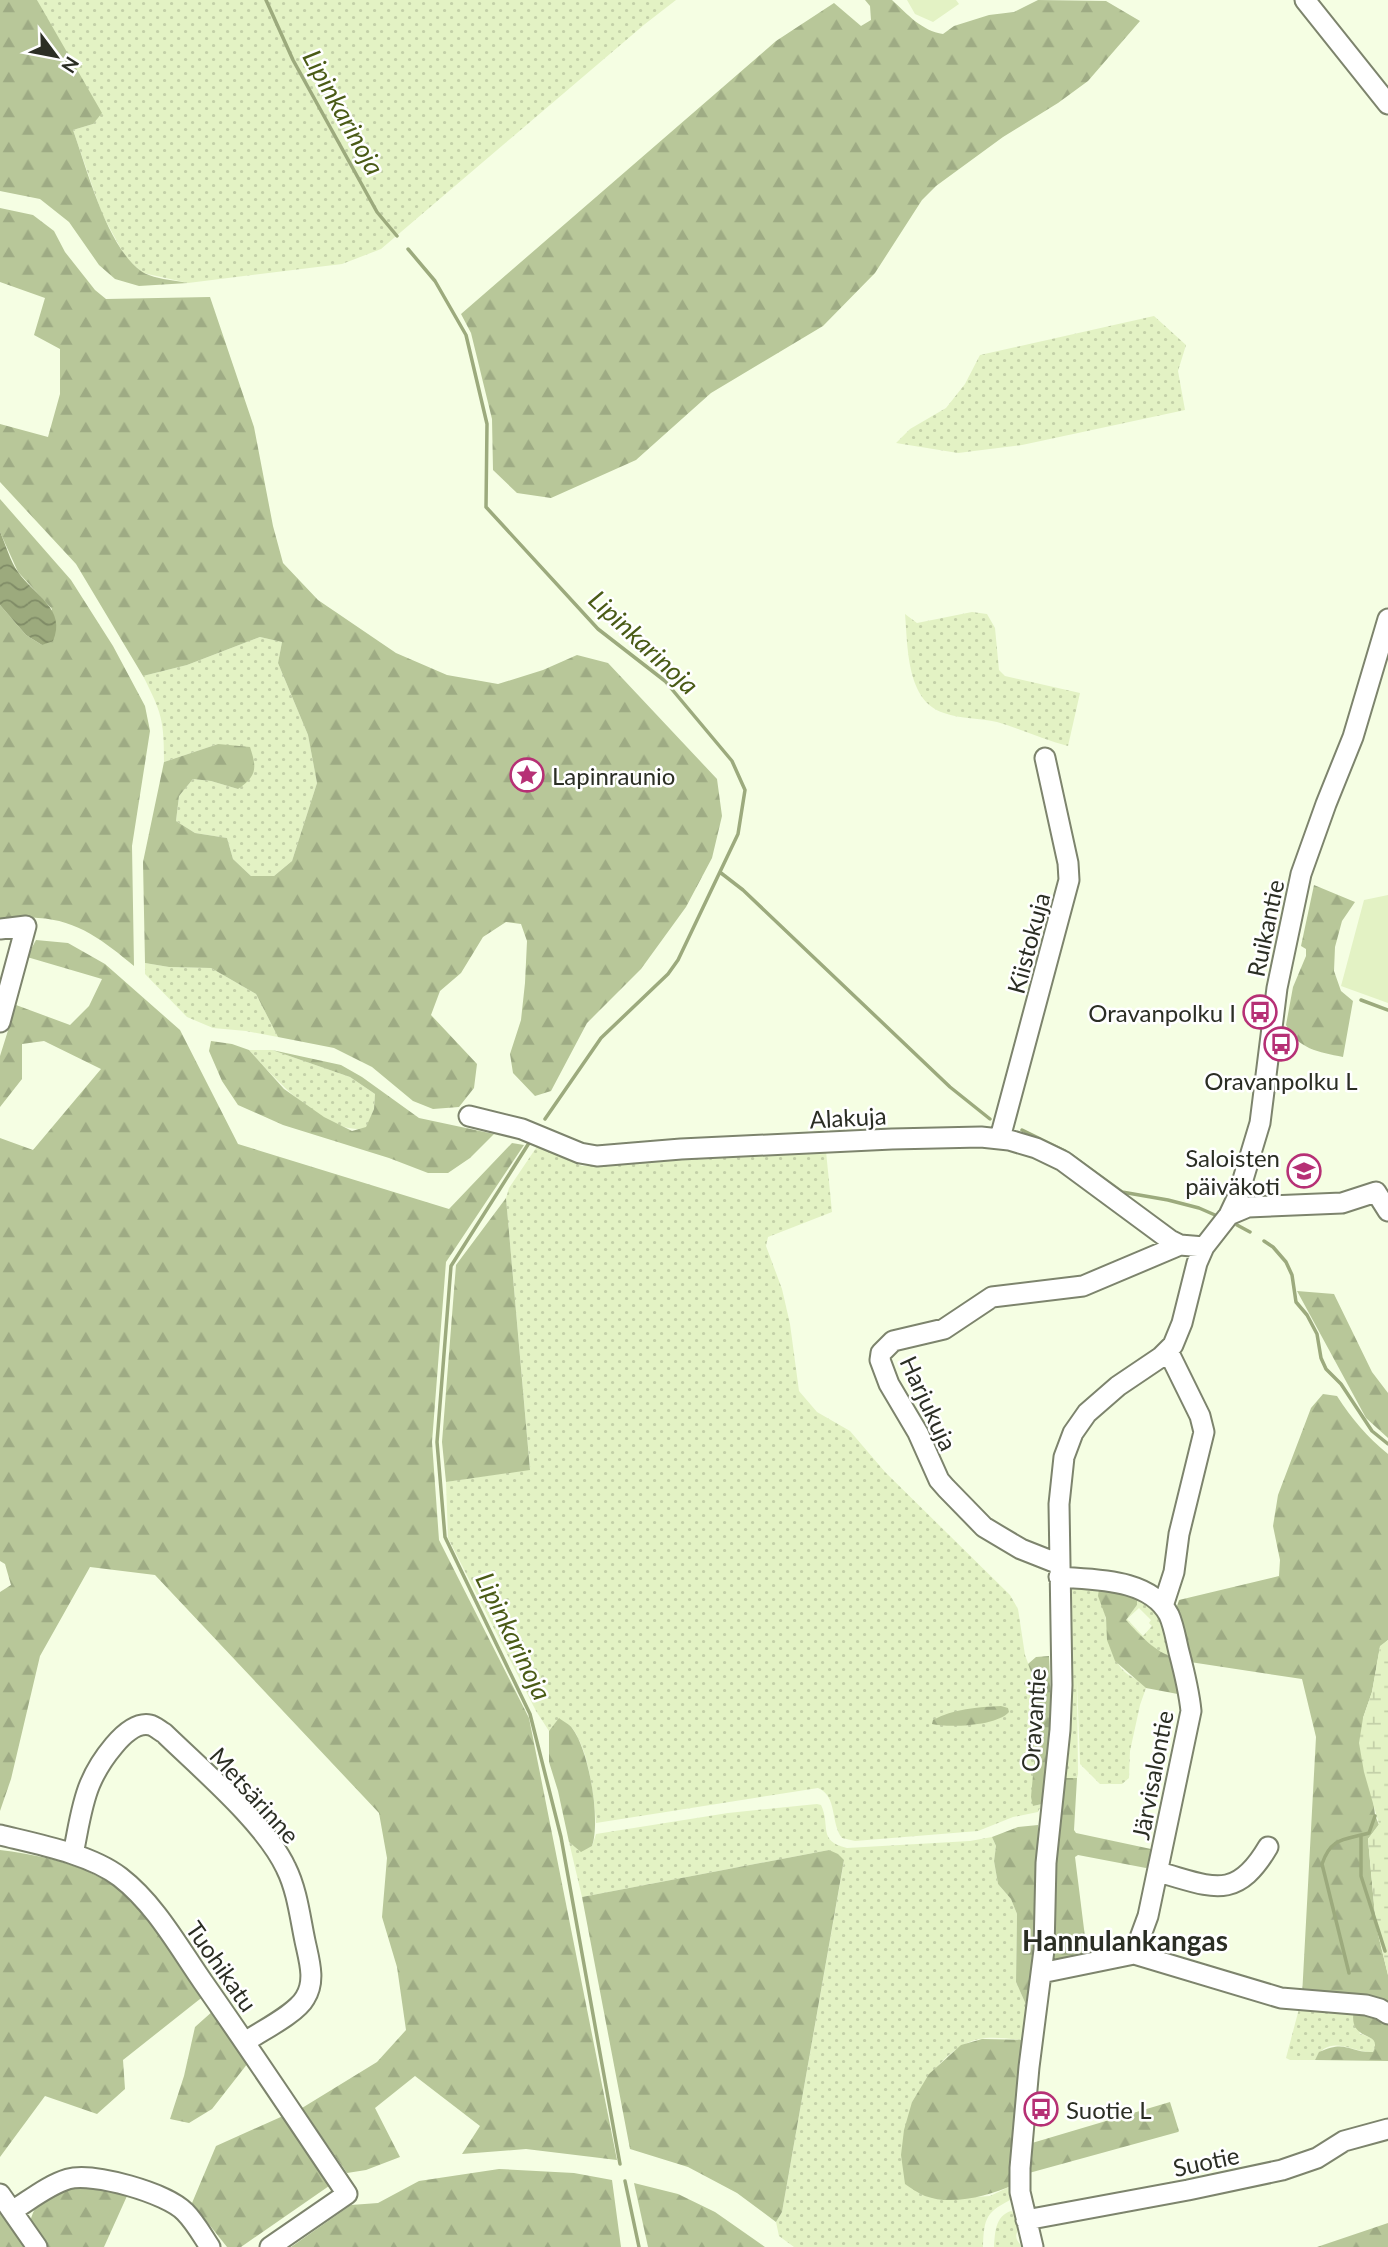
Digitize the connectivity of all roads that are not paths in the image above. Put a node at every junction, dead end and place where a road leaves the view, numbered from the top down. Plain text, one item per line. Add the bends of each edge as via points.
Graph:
1 (1305, 0) edge
2 (1388, 104) edge
3 (1388, 619) edge
4 (1045, 758) dead end
5 (0, 929) edge
6 (0, 1022) edge
7 (469, 1116) dead end
8 (1000, 1139) junction
9 (1388, 1211) edge
10 (1228, 1215) junction
11 (1180, 1245) junction
12 (1204, 1247) junction
13 (1168, 1351) junction
14 (1059, 1570) junction
15 (1163, 1606) junction
16 (0, 1835) edge
17 (1268, 1847) dead end
18 (73, 1854) junction
19 (1158, 1872) junction
20 (1134, 1954) junction
21 (1041, 1973) junction
22 (1388, 2014) edge
23 (244, 2042) junction
24 (1388, 2129) edge
25 (0, 2194) edge
26 (12, 2211) junction
27 (1026, 2220) junction
28 (37, 2247) edge
29 (210, 2247) edge
30 (270, 2247) edge
31 (1033, 2247) edge

1 - 2 street
3 - 10 street, Ruikantie via 1353,737 1301,874 1277,988 1260,1123
4 - 8 street, Kiistokuja via 1069,880
5 - 6 street via 26,926
7 - 8 street, Alakuja via 597,1156 892,1139
8 - 11 street, Alakuja via 1063,1161
9 - 10 street via 1376,1192 1342,1203 1248,1207
10 - 12 street, Ruikantie
11 - 12 street
11 - 14 street, Harjukuja via 1083,1286 992,1297 944,1329 893,1341 881,1353 889,1384 939,1480 984,1528
12 - 13 street via 1179,1333
13 - 14 street, Oravantie via 1101,1399 1073,1433 1061,1476
13 - 15 street via 1204,1432
14 - 15 street via 1127,1585
14 - 21 street, Oravantie via 1061,1707 1048,1829
15 - 19 street, Järvisalontie via 1173,1627 1191,1711
16 - 18 street, Tuohikatu
17 - 19 street via 1248,1875 1227,1887
18 - 23 street, Tuohikatu via 118,1875 136,1892
18 - 23 street, Metsärinne via 89,1785 108,1753 130,1729 141,1725 152,1725 164,1733 234,1801 287,1869 311,1972 311,1988 299,2007
19 - 20 street, Järvisalontie
20 - 21 street
20 - 22 street via 1281,1998 1366,2005
21 - 27 street, Oravantie via 1022,2141 1020,2192
23 - 30 street, Tuohikatu via 347,2194
24 - 27 street, Suotie via 1344,2141 1317,2158 1282,2170
25 - 26 street
26 - 28 street
26 - 29 street via 57,2183 96,2178 169,2200 185,2211
27 - 31 street, Oravantie

